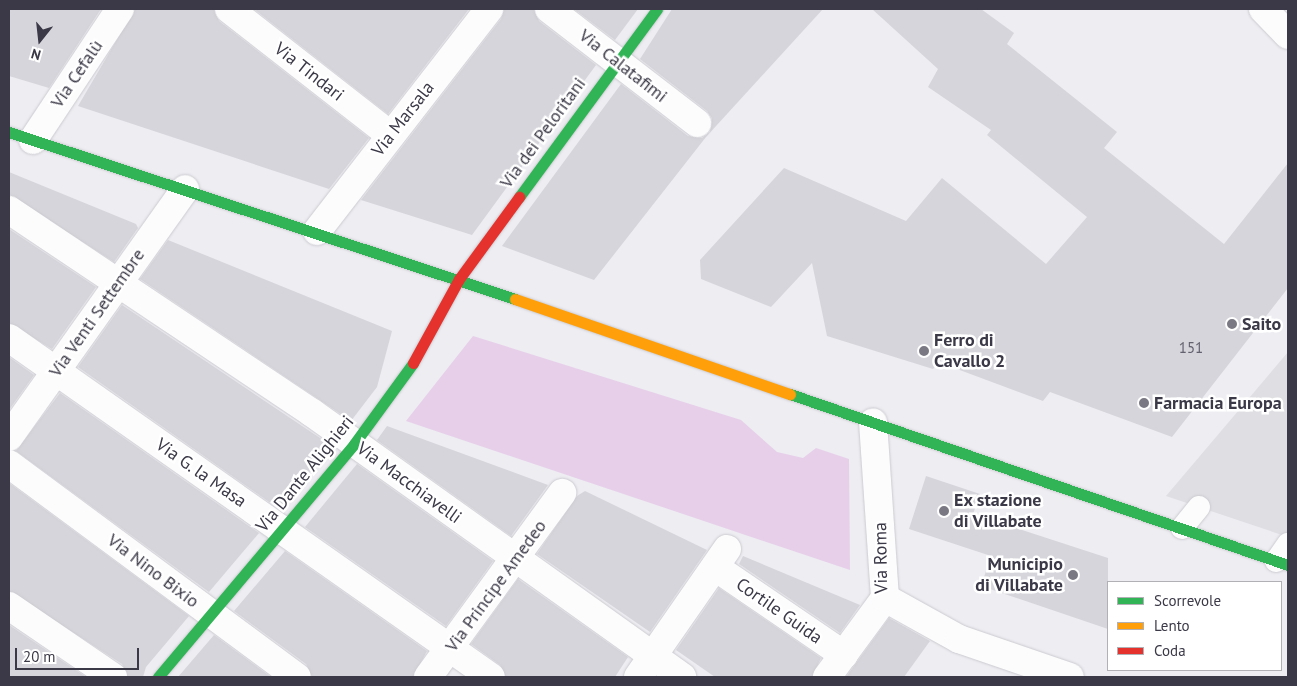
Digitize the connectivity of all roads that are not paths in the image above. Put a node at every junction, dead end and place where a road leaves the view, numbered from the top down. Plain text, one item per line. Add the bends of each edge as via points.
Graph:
1 (120, 9) edge
2 (229, 9) edge
3 (489, 9) edge
4 (549, 9) edge
5 (657, 9) edge
6 (1263, 9) edge
7 (1288, 35) edge
8 (616, 60) junction
9 (697, 123) dead end
10 (390, 135) junction
11 (21, 136) edge
12 (186, 189) junction
13 (9, 210) edge
14 (317, 231) junction
15 (459, 279) junction
16 (118, 282) junction
17 (9, 338) edge
18 (55, 371) junction
19 (873, 422) junction
20 (9, 438) edge
21 (354, 444) junction
22 (9, 464) edge
23 (562, 493) dead end
24 (1200, 507) dead end
25 (1182, 528) junction
26 (282, 531) junction
27 (1284, 557) edge
28 (516, 560) junction
29 (885, 598) junction
30 (9, 606) edge
31 (212, 615) junction
32 (451, 648) junction
33 (844, 655) junction
34 (646, 667) edge
35 (114, 677) edge
36 (158, 677) edge
37 (298, 677) edge
38 (428, 677) edge
39 (491, 677) edge
40 (682, 677) edge
41 (827, 677) edge
42 (1070, 677) edge

1 - 11 street, Via Cefalù
2 - 10 street, Via Tindari
3 - 10 street, Via Marsala
4 - 8 street, Via Calatafimi
5 - 8 main road, Via dei Peloritani
6 - 7 street
8 - 9 street, Via Calatafimi
8 - 15 main road, Via dei Peloritani
10 - 14 street, Via Marsala
11 - 12 main road
12 - 14 main road
12 - 16 street, Via Venti Settembre
13 - 16 street, Via Macchiavelli
14 - 15 main road
15 - 19 main road
15 - 21 main road, Via Dante Alighieri via 414,362
16 - 18 street, Via Venti Settembre
16 - 21 street, Via Macchiavelli
17 - 18 street, Via G. la Masa
18 - 20 street, Via Venti Settembre
18 - 26 street, Via G. la Masa
19 - 25 main road
19 - 29 street, Via Roma
21 - 26 main road, Via Dante Alighieri
21 - 28 street, Via Macchiavelli
22 - 31 street, Via Nino Bixio
23 - 28 street, Via Principe Amedeo
24 - 25 lane
25 - 27 main road
26 - 31 main road, Via Dante Alighieri
26 - 32 street, Via G. la Masa
28 - 32 street, Via Principe Amedeo
28 - 34 street, Via Macchiavelli
29 - 33 street, Via Roma
29 - 42 street via 959,639
30 - 35 street
31 - 36 main road, Via Dante Alighieri
31 - 37 street, Via Nino Bixio
32 - 38 street, Via Principe Amedeo
32 - 39 street, Via G. la Masa
33 - 34 street, Cortile Guida via 721,558
33 - 41 street, Via Roma
34 - 40 street, Via Macchiavelli

